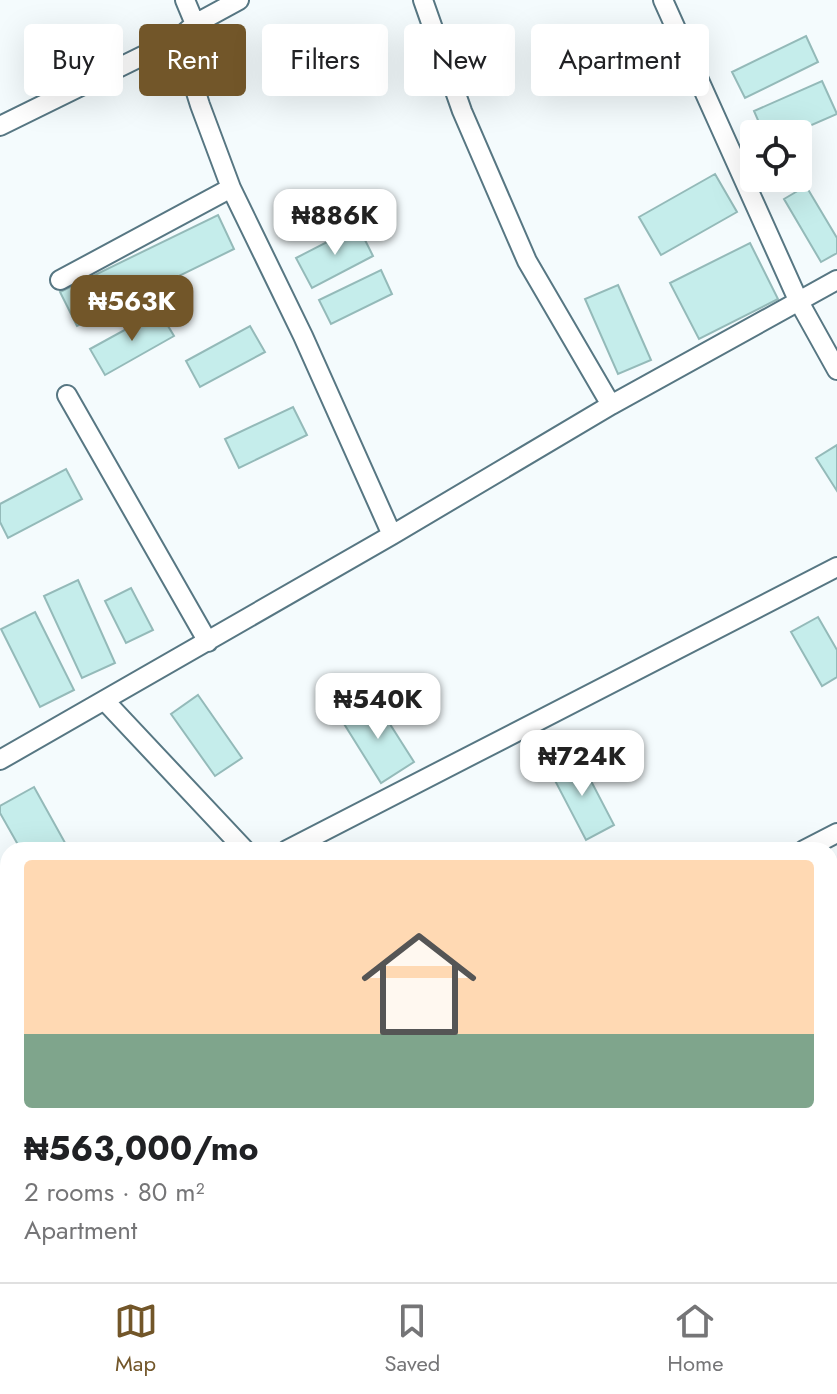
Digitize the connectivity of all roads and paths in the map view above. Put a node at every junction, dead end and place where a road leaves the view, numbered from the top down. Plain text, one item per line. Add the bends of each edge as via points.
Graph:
1 (185, 0) edge
2 (239, 0) edge
3 (423, 0) edge
4 (663, 0) edge
5 (195, 24) joint
6 (139, 58) edge
7 (197, 96) edge
8 (0, 126) edge
9 (231, 188) junction
10 (60, 280) dead end
11 (837, 280) edge
12 (798, 300) junction
13 (837, 370) edge
14 (67, 395) dead end
15 (611, 405) junction
16 (392, 535) junction
17 (837, 567) edge
18 (208, 642) junction
19 (105, 701) junction
20 (0, 760) edge
21 (237, 842) edge
22 (303, 842) edge

1 - 5 street
2 - 5 street
3 - 15 street via 462,111 527,261
4 - 12 street
6 - 8 street
7 - 9 street
9 - 10 street
9 - 16 street
11 - 12 street
12 - 13 street
12 - 15 street
14 - 18 street
15 - 16 street
16 - 18 street
17 - 22 street
18 - 19 street
19 - 20 street
19 - 21 street

